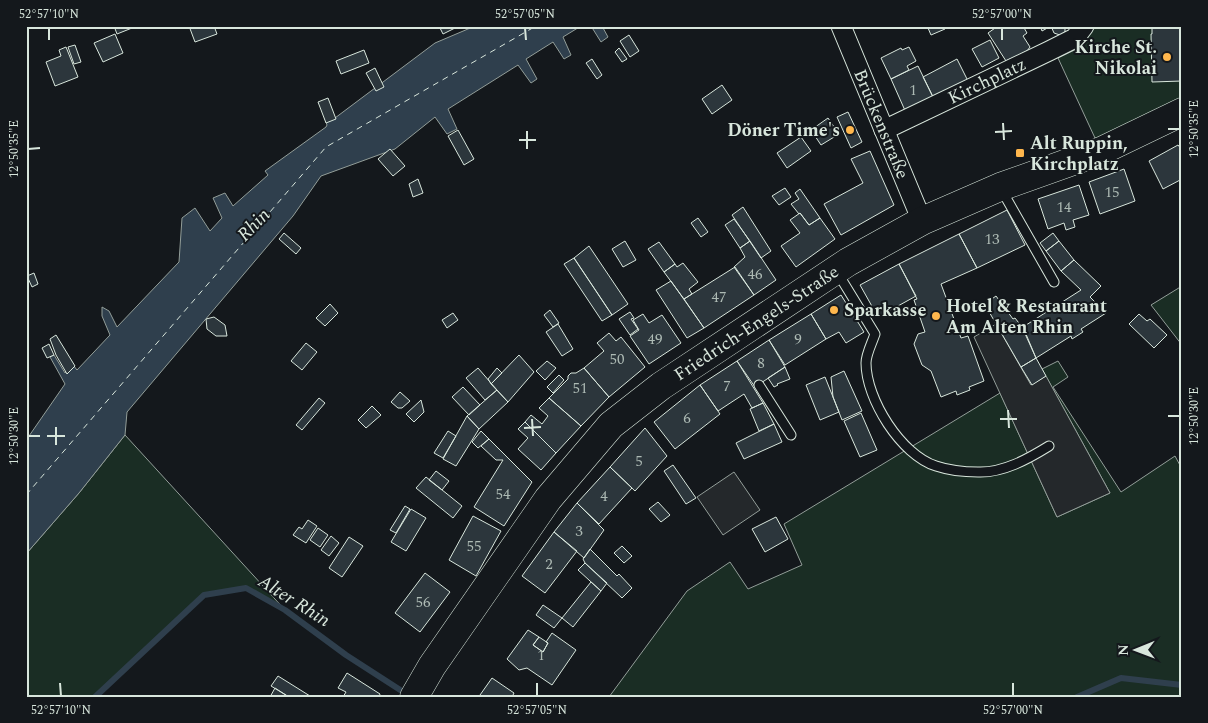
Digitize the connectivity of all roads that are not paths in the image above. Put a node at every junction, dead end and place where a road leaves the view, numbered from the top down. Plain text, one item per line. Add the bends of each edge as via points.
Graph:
1 (841, 26) edge
2 (1084, 26) edge
3 (1182, 112) edge
4 (884, 130) junction
5 (1000, 187) junction
6 (922, 221) junction
7 (836, 270) junction
8 (1054, 282) dead end
9 (759, 385) dead end
10 (791, 435) dead end
11 (1049, 446) dead end
12 (414, 697) edge

1 - 4 street, Brückenstraße
2 - 4 street, Kirchplatz via 1075,38 1050,51
3 - 5 main road, Friedrich-Engels-Straße via 1101,150
4 - 6 street, Brückenstraße
5 - 6 main road, Friedrich-Engels-Straße
5 - 8 lane
6 - 7 main road, Friedrich-Engels-Straße
7 - 11 lane via 875,334 866,362 871,390 896,436 917,455 935,466 979,472 1025,461
7 - 12 main road, Friedrich-Engels-Straße via 660,386 611,425 548,500 432,666
9 - 10 lane

